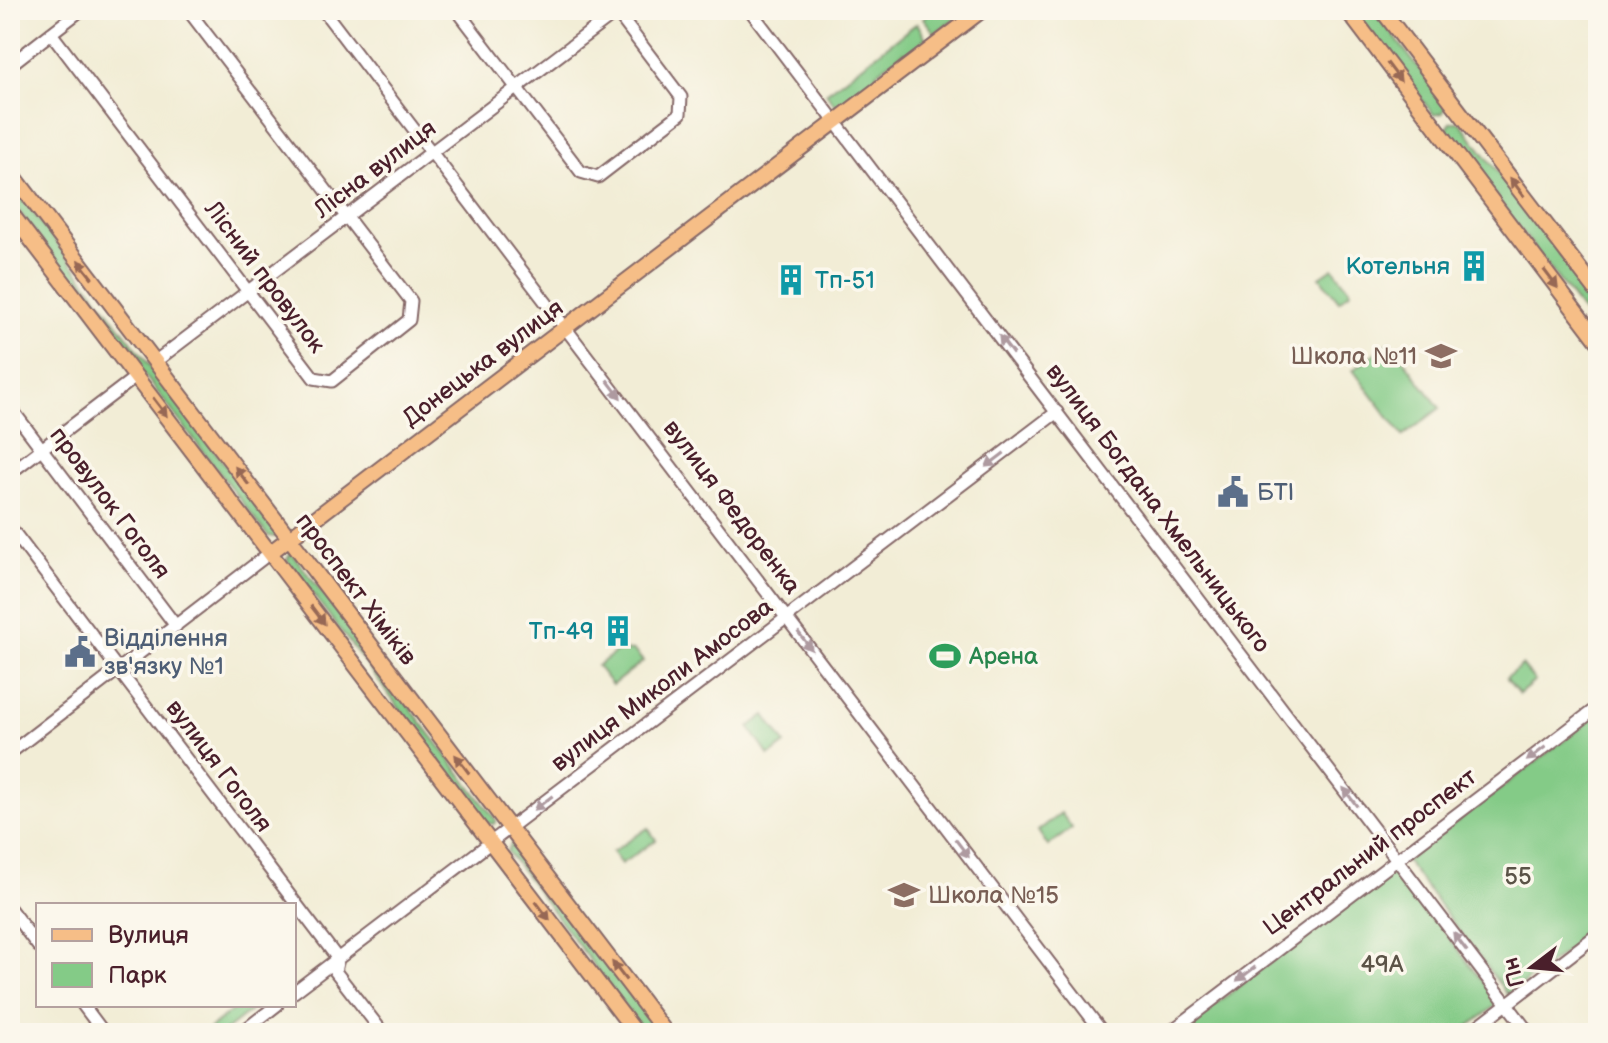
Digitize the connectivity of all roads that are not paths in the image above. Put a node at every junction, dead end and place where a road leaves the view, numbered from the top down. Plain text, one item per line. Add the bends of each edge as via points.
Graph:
1 (81, 10) edge
2 (188, 10) edge
3 (323, 10) edge
4 (457, 10) edge
5 (750, 10) edge
6 (982, 10) edge
7 (1347, 10) edge
8 (1382, 10) edge
9 (617, 11) edge
10 (51, 33) junction
11 (10, 65) edge
12 (517, 89) junction
13 (1458, 110) junction
14 (836, 122) junction
15 (1436, 128) junction
16 (432, 154) junction
17 (10, 171) edge
18 (10, 212) edge
19 (347, 217) junction
20 (249, 291) junction
21 (1598, 293) edge
22 (567, 327) junction
23 (1598, 341) edge
24 (156, 361) junction
25 (137, 376) junction
26 (10, 407) edge
27 (1057, 412) junction
28 (42, 449) junction
29 (10, 473) edge
30 (10, 527) edge
31 (289, 538) junction
32 (271, 552) junction
33 (787, 617) junction
34 (176, 626) junction
35 (118, 670) junction
36 (1598, 707) edge
37 (10, 753) edge
38 (510, 828) junction
39 (491, 842) junction
40 (1398, 859) junction
41 (295, 903) edge
42 (296, 904) edge
43 (10, 909) edge
44 (1598, 934) edge
45 (36, 943) edge
46 (338, 959) junction
47 (296, 990) edge
48 (1507, 1004) junction
49 (84, 1007) edge
50 (274, 1007) edge
51 (104, 1033) edge
52 (241, 1033) edge
53 (383, 1033) edge
54 (636, 1033) edge
55 (666, 1033) edge
56 (1103, 1033) edge
57 (1169, 1033) edge
58 (1469, 1033) edge
59 (1529, 1033) edge

1 - 10 street
2 - 19 street, Лісний провулок
3 - 16 street, вулиця Федоренка
4 - 12 street
5 - 14 street, вулиця Богдана Хмельницького
6 - 14 main road, Донецька вулиця
7 -> 15 main road
8 - 13 main road
9 - 12 street, Лісна вулиця
9 - 12 street via 681,97 680,114 598,177 581,172
10 - 11 street
10 - 20 street, Лісний провулок
12 - 16 street, Лісна вулиця
13 - 15 main road
21 -> 13 main road
14 - 22 main road, Донецька вулиця
27 -> 14 street, вулиця Богдана Хмельницького
15 -> 23 main road
16 - 19 street, Лісна вулиця
16 - 22 street, вулиця Федоренка
24 -> 17 main road, проспект Хіміків
18 - 25 main road, проспект Хіміків
19 - 20 street, Лісна вулиця
19 - 20 street, Лісний провулок via 411,301 409,320 332,381 314,378
20 - 24 street, Лісна вулиця
22 - 31 main road, Донецька вулиця
22 -> 33 street, вулиця Федоренка
31 -> 24 main road, проспект Хіміків
25 - 28 street
25 -> 32 main road, проспект Хіміків
26 - 28 street, провулок Гоголя
27 -> 33 street, вулиця Миколи Амосова
40 -> 27 street, вулиця Богдана Хмельницького
28 - 29 street
28 - 34 street, провулок Гоголя
30 - 35 street, вулиця Гоголя
31 - 32 main road, Донецька вулиця
38 -> 31 main road, проспект Хіміків
32 - 34 street, Донецька вулиця
32 -> 39 main road, проспект Хіміків
33 -> 38 street, вулиця Миколи Амосова
33 -> 56 street, вулиця Федоренка
34 - 35 street, Донецька вулиця
35 - 37 street, Донецька вулиця
35 - 41 street, вулиця Гоголя
36 -> 40 street, Центральний проспект
38 - 39 street, вулиця Миколи Амосова
55 -> 38 main road, проспект Хіміків
39 - 46 street, вулиця Миколи Амосова
39 -> 54 main road, проспект Хіміків
48 -> 40 street, вулиця Богдана Хмельницького
40 -> 57 street, Центральний проспект
42 - 46 street, вулиця Гоголя
43 - 45 street
44 - 48 street
46 - 47 street, вулиця Миколи Амосова
46 - 53 street, вулиця Гоголя via 335,971
48 - 58 street
48 - 59 street, вулиця Богдана Хмельницького
49 - 51 street
50 - 52 street

